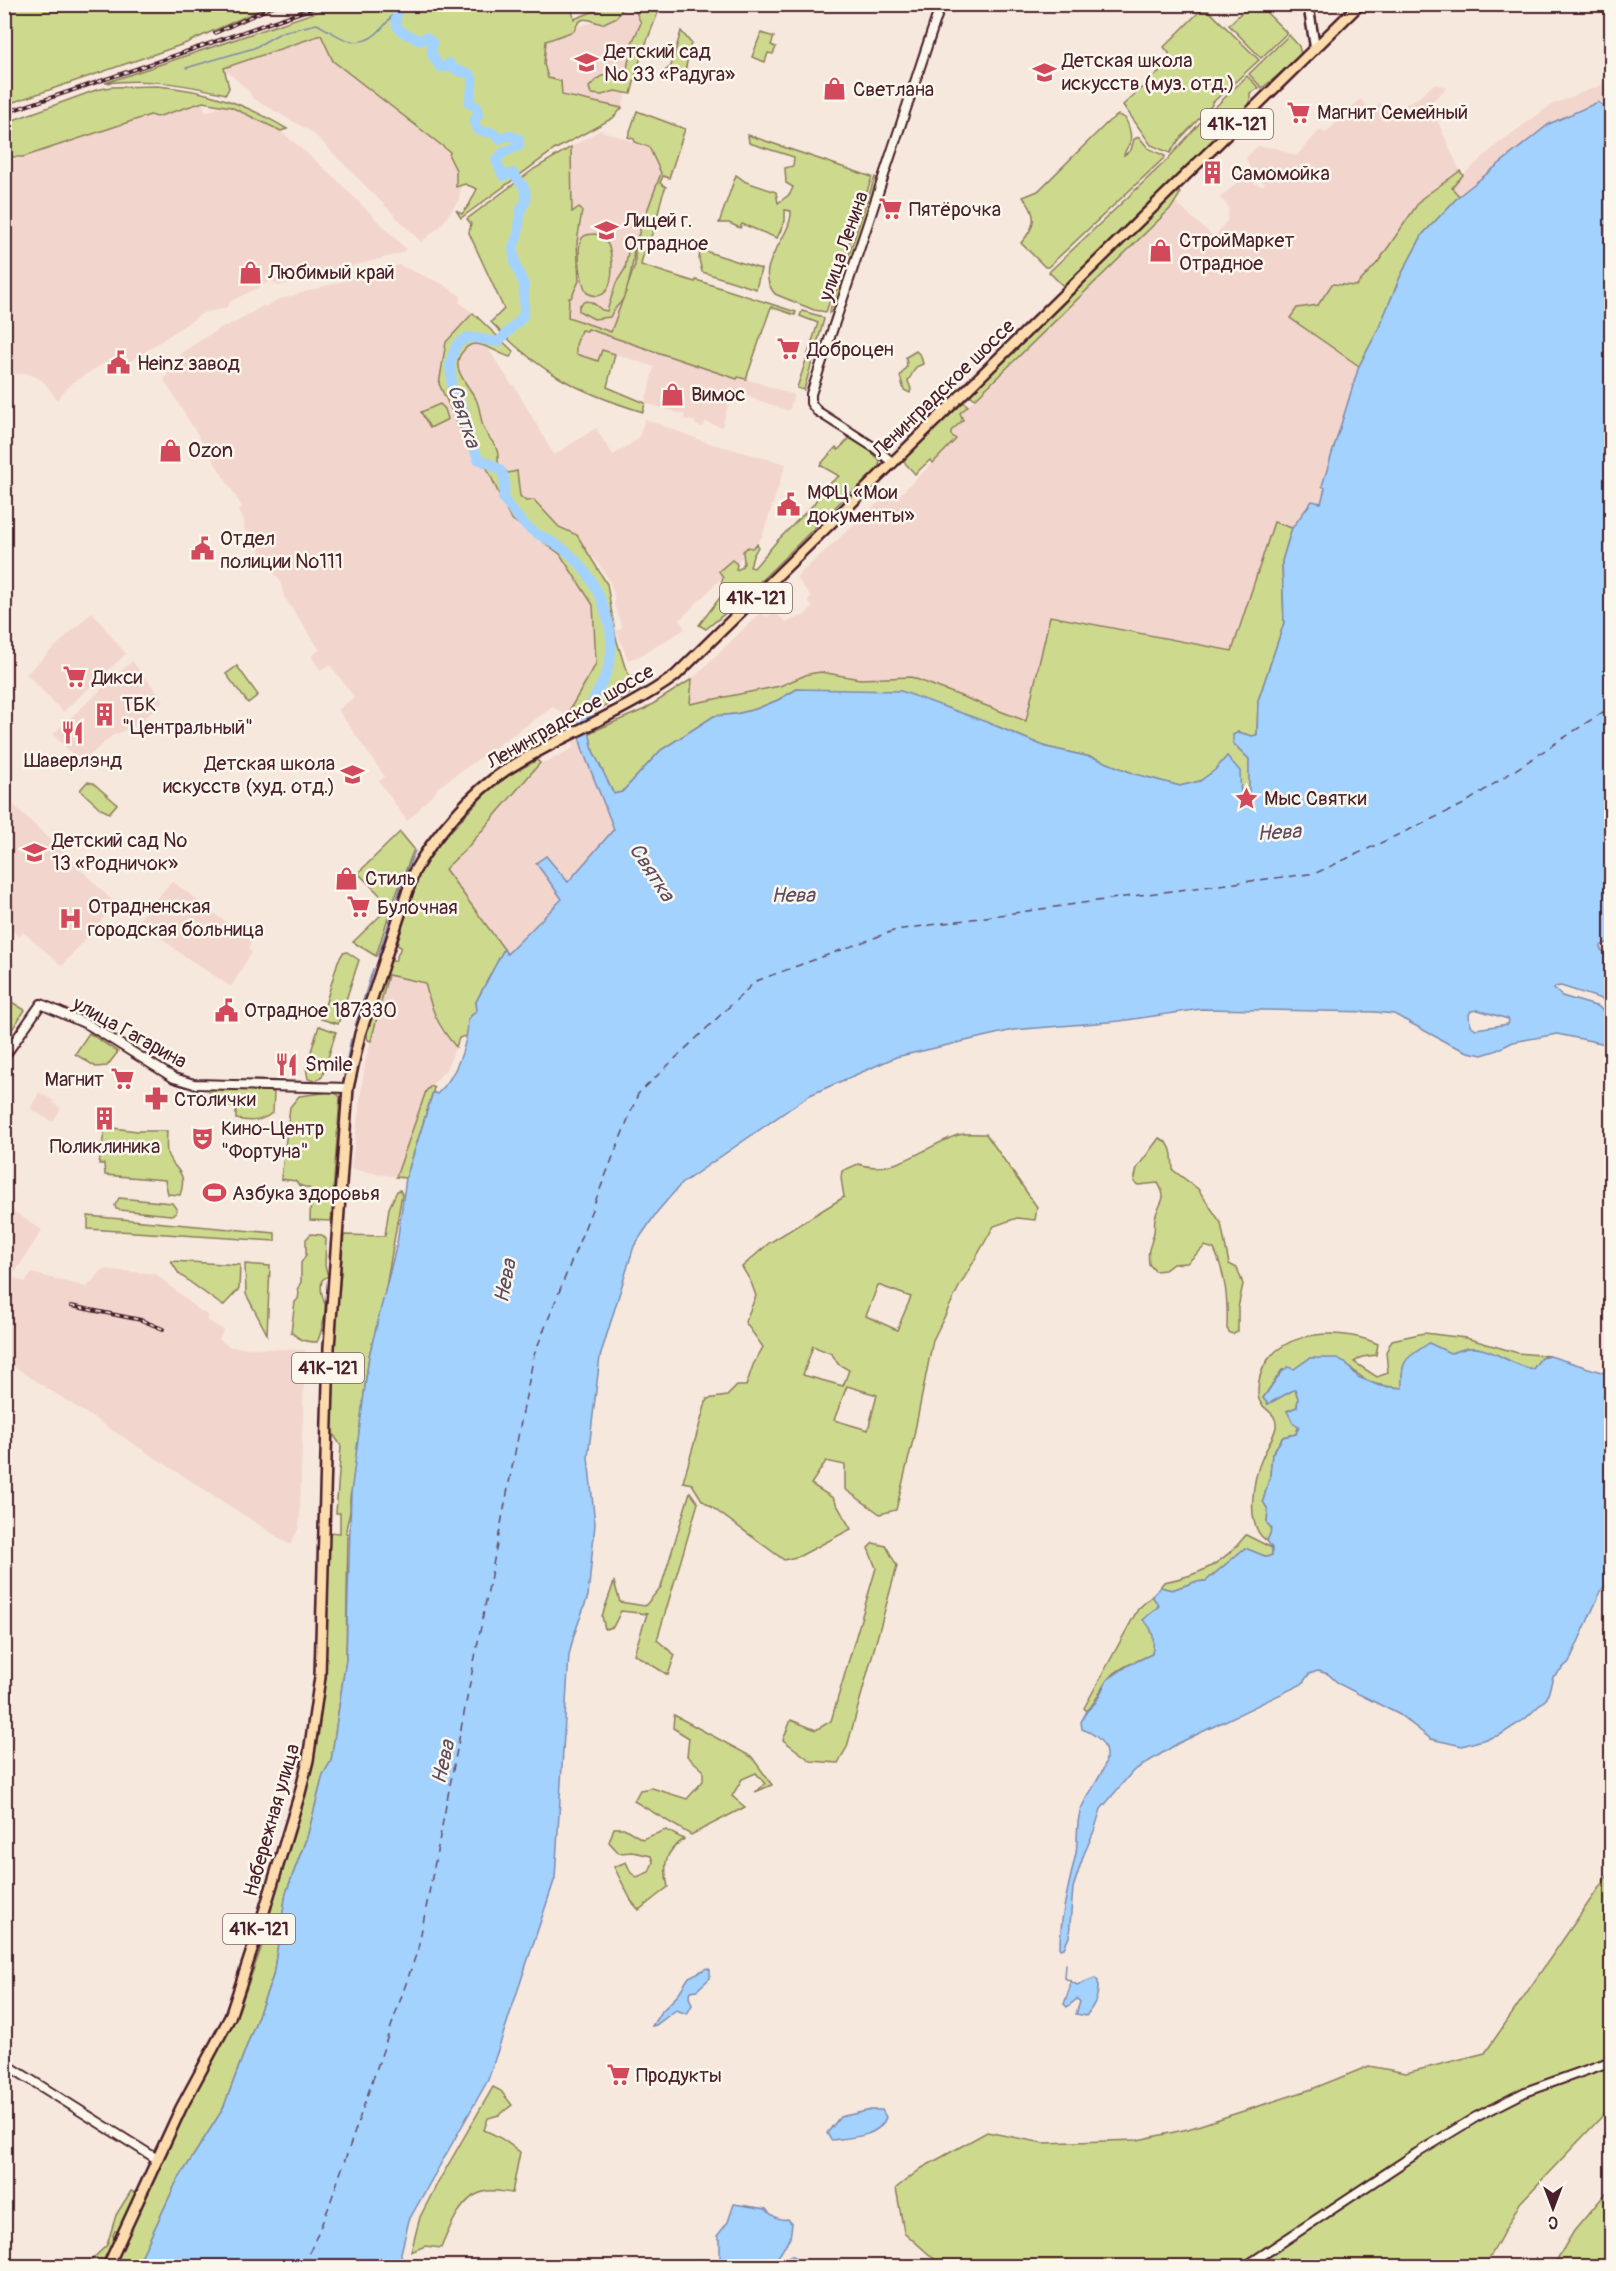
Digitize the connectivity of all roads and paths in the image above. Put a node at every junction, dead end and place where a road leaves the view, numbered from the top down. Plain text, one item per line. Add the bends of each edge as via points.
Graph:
1 (941, 4) edge
2 (1308, 4) edge
3 (1360, 4) edge
4 (1315, 46) junction
5 (893, 463) junction
6 (4, 1057) edge
7 (348, 1088) junction
8 (323, 1567) joint
9 (1611, 2061) edge
10 (4, 2063) edge
11 (157, 2159) junction
12 (108, 2266) edge
13 (1246, 2266) edge

1 - 5 street, улица Ленина via 811,394 817,411
2 - 4 main road
3 - 4 main road, Ленинградское шоссе / 41К-121
4 - 5 main road, Ленинградское шоссе / 41К-121
5 - 7 main road, Ленинградское шоссе / 41К-121 via 675,676 647,696 507,769 448,824 414,872 360,1034
6 - 7 street, улица Гагарина via 41,1004 89,1025 174,1078 194,1084
7 - 8 main road, Ленинградское шоссе / 41К-121 via 329,1347
8 - 11 main road, Набережная улица / 41К-121 via 318,1704 300,1793 230,2017
9 - 13 street via 1525,2092 1476,2117
10 - 11 street
11 - 12 main road, Набережная улица / 41К-121

